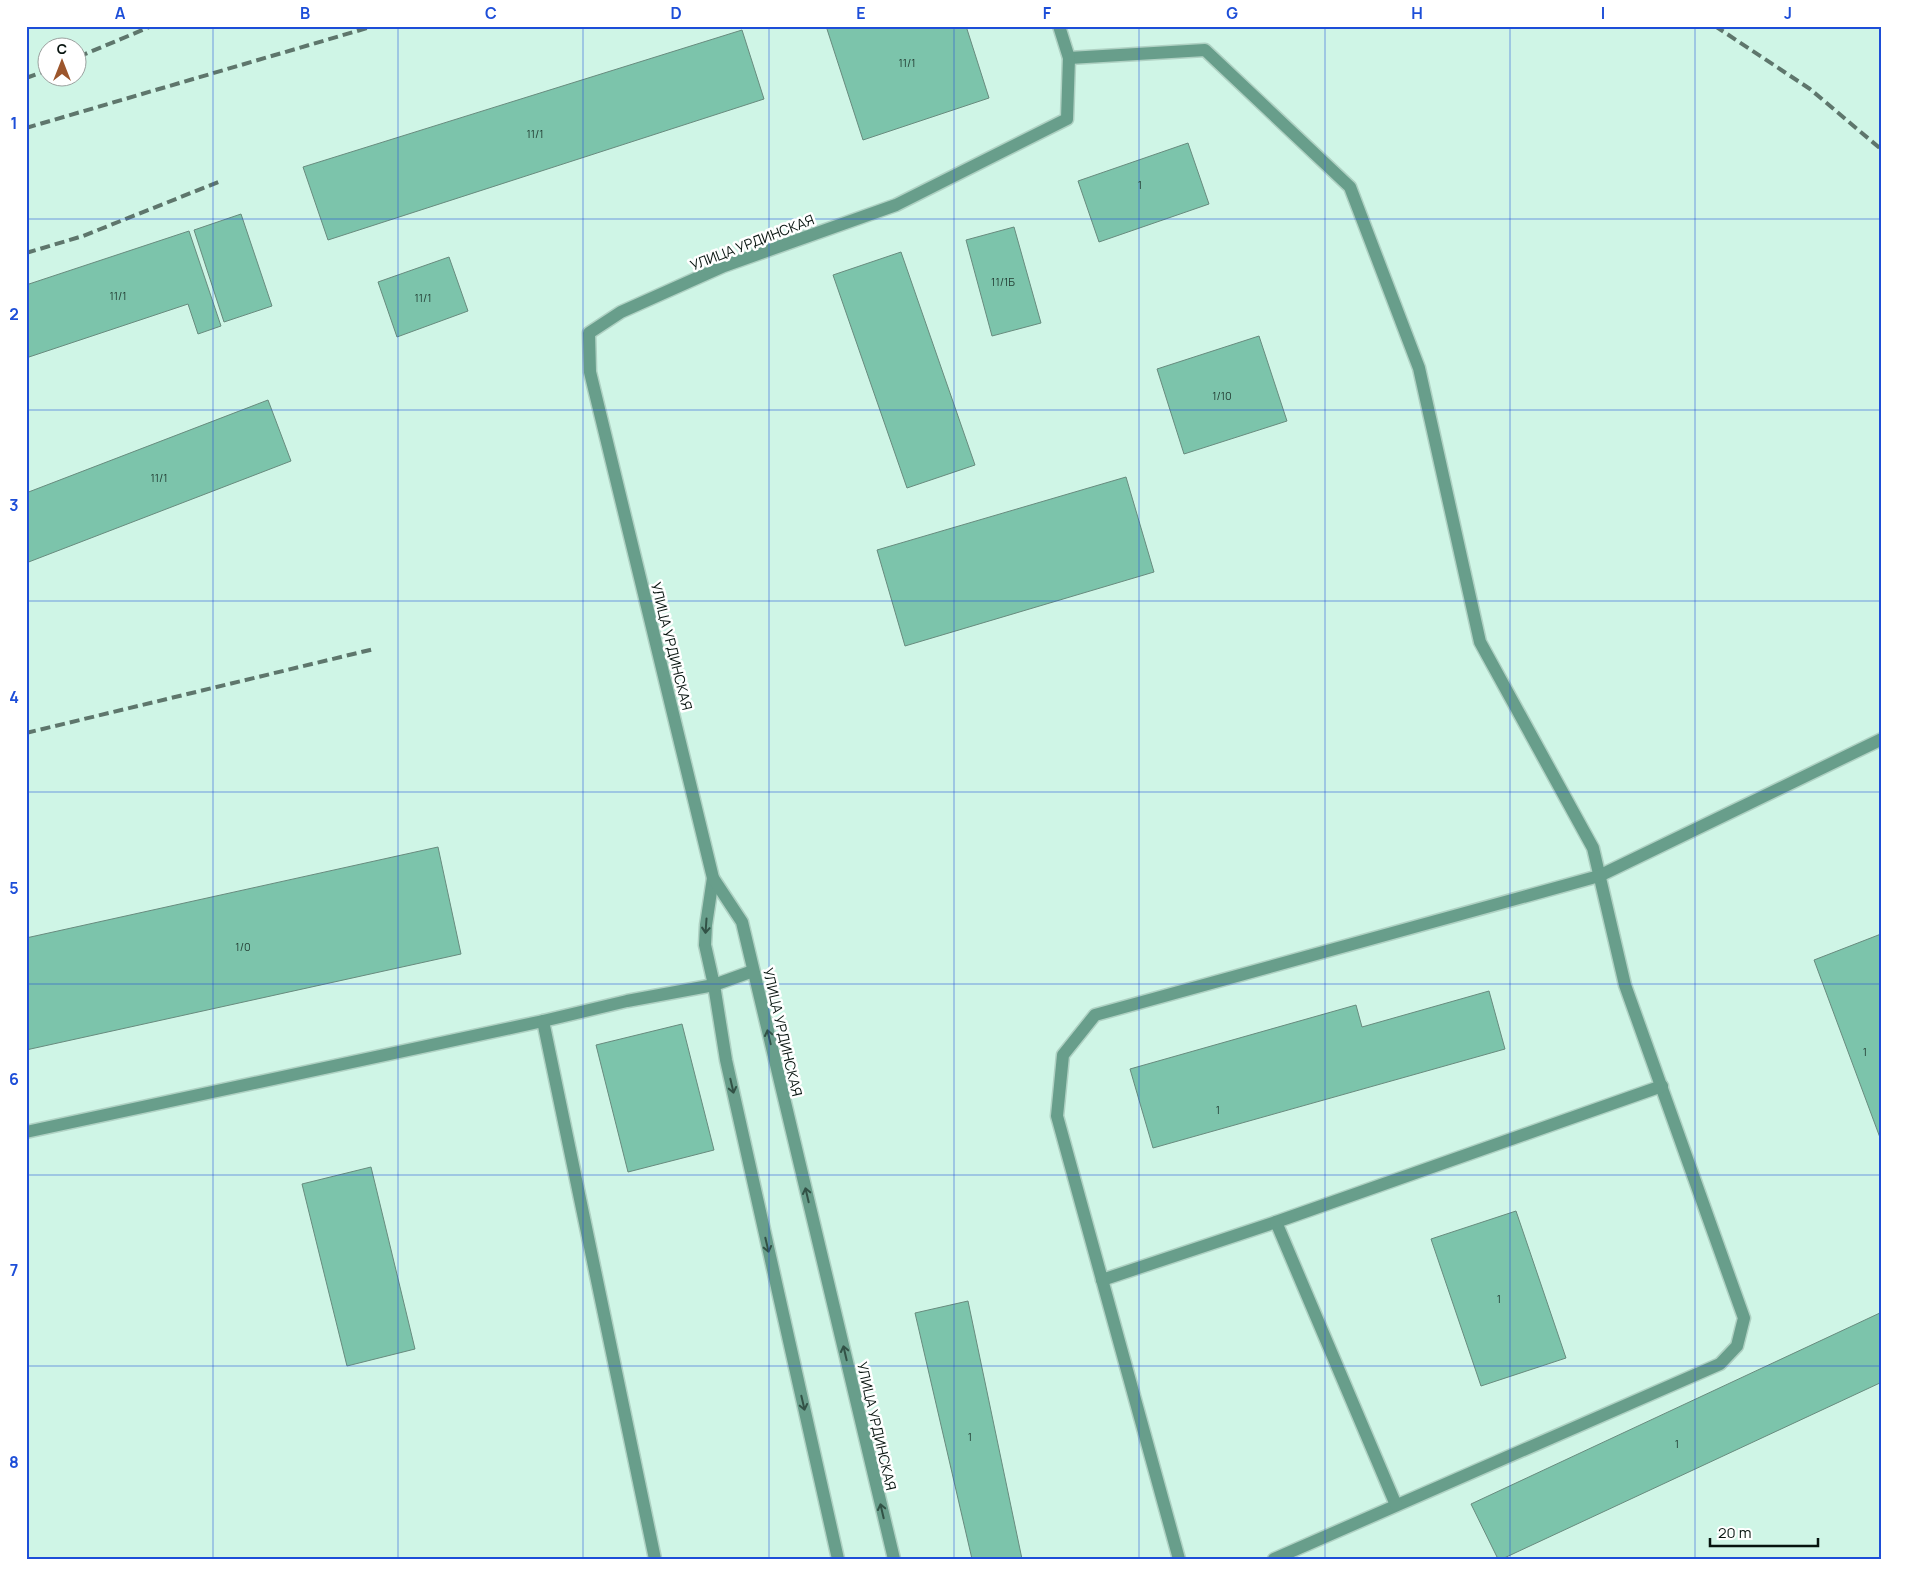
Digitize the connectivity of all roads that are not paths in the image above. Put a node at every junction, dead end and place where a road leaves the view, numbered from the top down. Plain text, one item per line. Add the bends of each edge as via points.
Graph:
1 (1058, 26) edge
2 (1069, 58) junction
3 (1882, 739) edge
4 (1599, 876) junction
5 (712, 878) junction
6 (753, 972) junction
7 (714, 985) junction
8 (543, 1021) junction
9 (1662, 1086) junction
10 (26, 1132) edge
11 (1276, 1222) junction
12 (1102, 1280) junction
13 (1396, 1505) junction
14 (655, 1559) edge
15 (838, 1559) edge
16 (894, 1559) edge
17 (1179, 1559) edge
18 (1274, 1559) edge

1 - 2 street, УЛИЦА УРДИНСКАЯ
2 - 4 street via 1205,50 1350,187 1419,368 1480,642 1593,848
2 - 5 street, УЛИЦА УРДИНСКАЯ via 1066,119 896,205 724,266 621,312 589,333 590,372
3 - 4 street
4 - 9 street via 1625,985
4 - 12 street via 1095,1015 1063,1056 1057,1116
5 - 6 street, УЛИЦА УРДИНСКАЯ via 742,922
5 -> 7 street via 705,944
6 - 7 street
16 -> 6 street, УЛИЦА УРДИНСКАЯ
7 - 8 street
7 -> 15 street via 726,1060
8 - 10 street
8 - 14 street
9 - 11 street
9 - 13 street via 1744,1318 1737,1346 1720,1364
11 - 12 street
11 - 13 street
12 - 17 street
13 - 18 street

